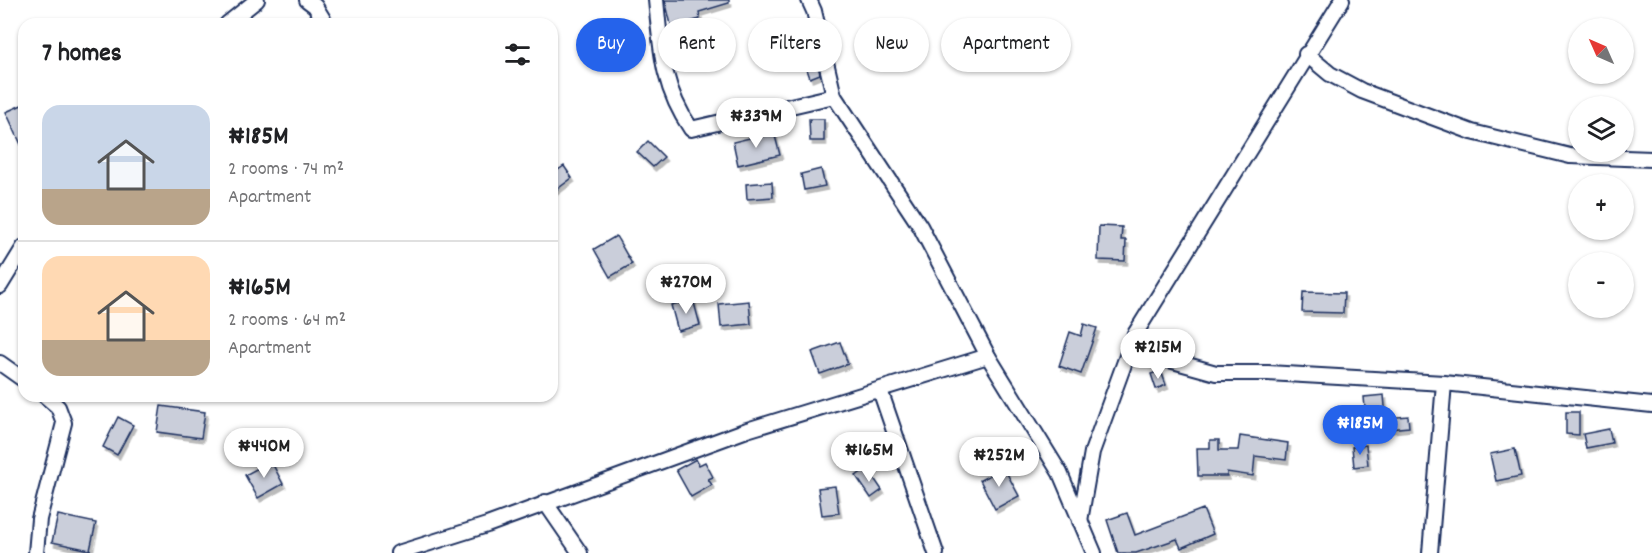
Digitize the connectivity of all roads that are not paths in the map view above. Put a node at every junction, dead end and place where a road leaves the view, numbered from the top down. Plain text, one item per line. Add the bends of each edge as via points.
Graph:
1 (257, 0) edge
2 (308, 0) edge
3 (656, 0) edge
4 (809, 0) edge
5 (1342, 0) edge
6 (234, 18) edge
7 (322, 18) edge
8 (1306, 54) junction
9 (834, 96) junction
10 (1652, 159) edge
11 (18, 257) edge
12 (0, 286) edge
13 (1135, 334) junction
14 (988, 356) junction
15 (0, 363) edge
16 (18, 376) edge
17 (1444, 383) junction
18 (880, 390) junction
19 (52, 402) edge
20 (1652, 405) edge
21 (545, 502) junction
22 (1080, 521) junction
23 (36, 553) edge
24 (398, 553) edge
25 (580, 553) edge
26 (936, 553) edge
27 (1094, 553) edge
28 (1430, 553) edge

1 - 6 street
2 - 7 street
3 - 9 street via 664,74 676,108 692,129
4 - 9 street
5 - 8 street
8 - 10 street via 1330,74 1362,91 1473,132 1570,156
8 - 13 street
9 - 14 street via 920,226
11 - 12 street
13 - 17 street via 1162,358 1215,373
13 - 22 street via 1092,452
14 - 18 street
14 - 22 street via 1060,472
15 - 16 street
17 - 20 street
17 - 28 street
18 - 21 street via 747,430
18 - 26 street
19 - 23 street via 64,423 39,519
21 - 24 street via 488,525
21 - 25 street
22 - 27 street

